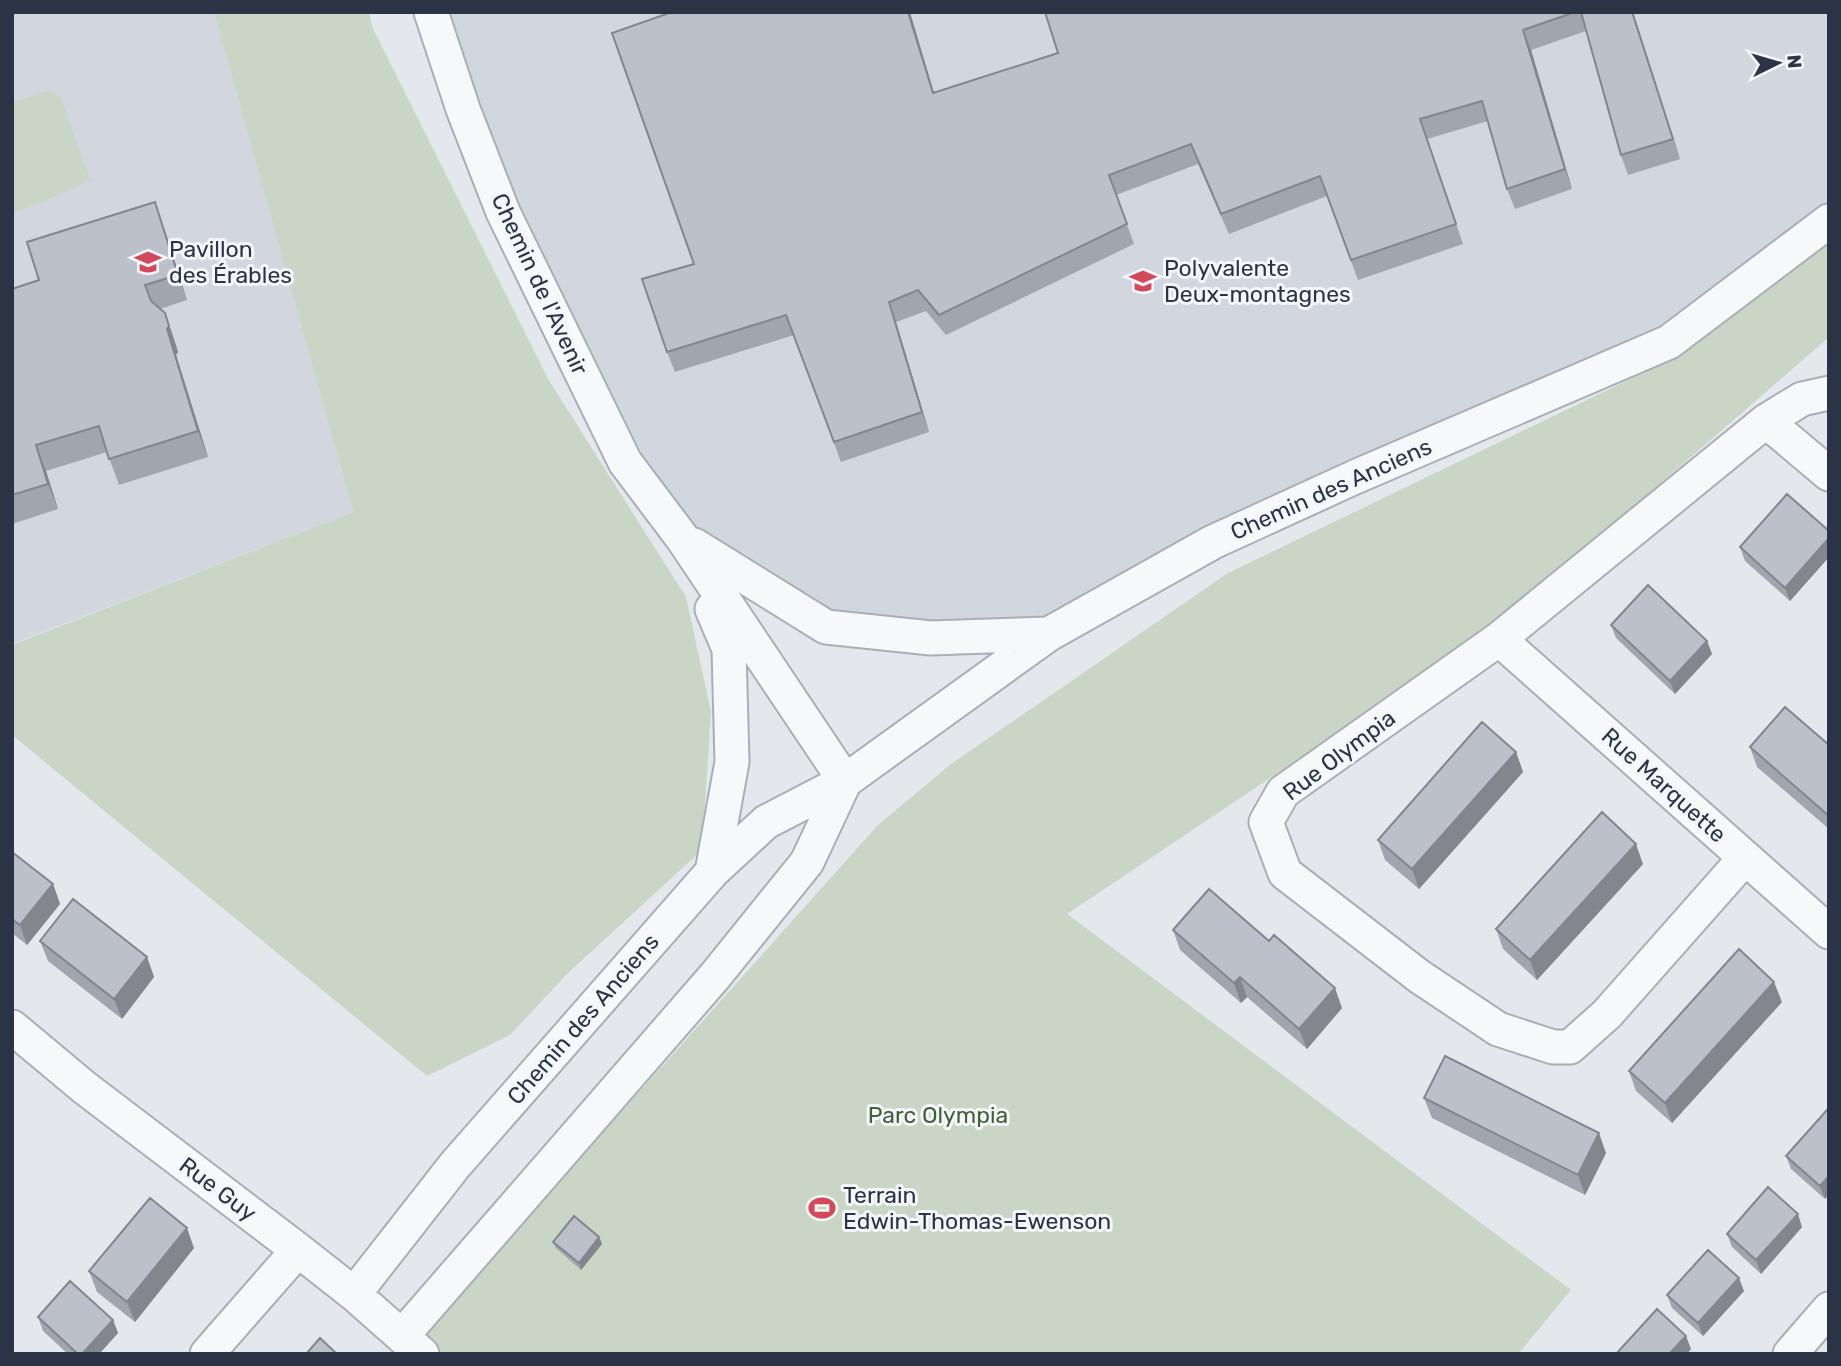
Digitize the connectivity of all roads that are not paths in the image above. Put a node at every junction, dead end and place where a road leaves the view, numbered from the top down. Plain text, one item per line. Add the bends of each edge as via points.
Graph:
1 (431, 12) edge
2 (1829, 220) edge
3 (1829, 393) edge
4 (1766, 421) junction
5 (1829, 474) edge
6 (683, 539) junction
7 (1049, 634) junction
8 (1499, 639) junction
9 (845, 781) junction
10 (1745, 858) junction
11 (712, 872) junction
12 (1829, 932) edge
13 (12, 1027) edge
14 (298, 1250) junction
15 (354, 1294) junction
16 (1829, 1309) edge
17 (412, 1345) edge
18 (207, 1354) edge
19 (1790, 1354) edge

1 - 6 street, Chemin de l'Avenir via 503,212 625,462
2 - 7 street, Chemin des Anciens via 1669,342 1213,542
3 - 4 street, Rue Olympia via 1802,399
4 - 5 street
4 - 8 street, Rue Olympia
6 - 7 street, Chemin de l'Avenir via 826,627 931,638
6 - 9 street, Chemin de l'Avenir
6 - 11 street, Chemin de l'Avenir via 729,649 732,762
7 - 9 street, Chemin des Anciens
8 - 10 street, Rue Marquette
8 - 10 street, Rue Olympia via 1283,792 1266,822 1284,873 1420,977 1498,1029 1553,1047 1570,1047 1607,1014
9 - 11 street, Chemin des Anciens via 766,822
9 - 17 street, Chemin des Anciens via 807,862
10 - 12 street, Rue Marquette
11 - 15 street, Chemin des Anciens via 455,1165
13 - 14 street, Rue Guy
14 - 15 street, Rue Guy
14 - 18 street
15 - 17 street, Rue Guy
16 - 19 street

